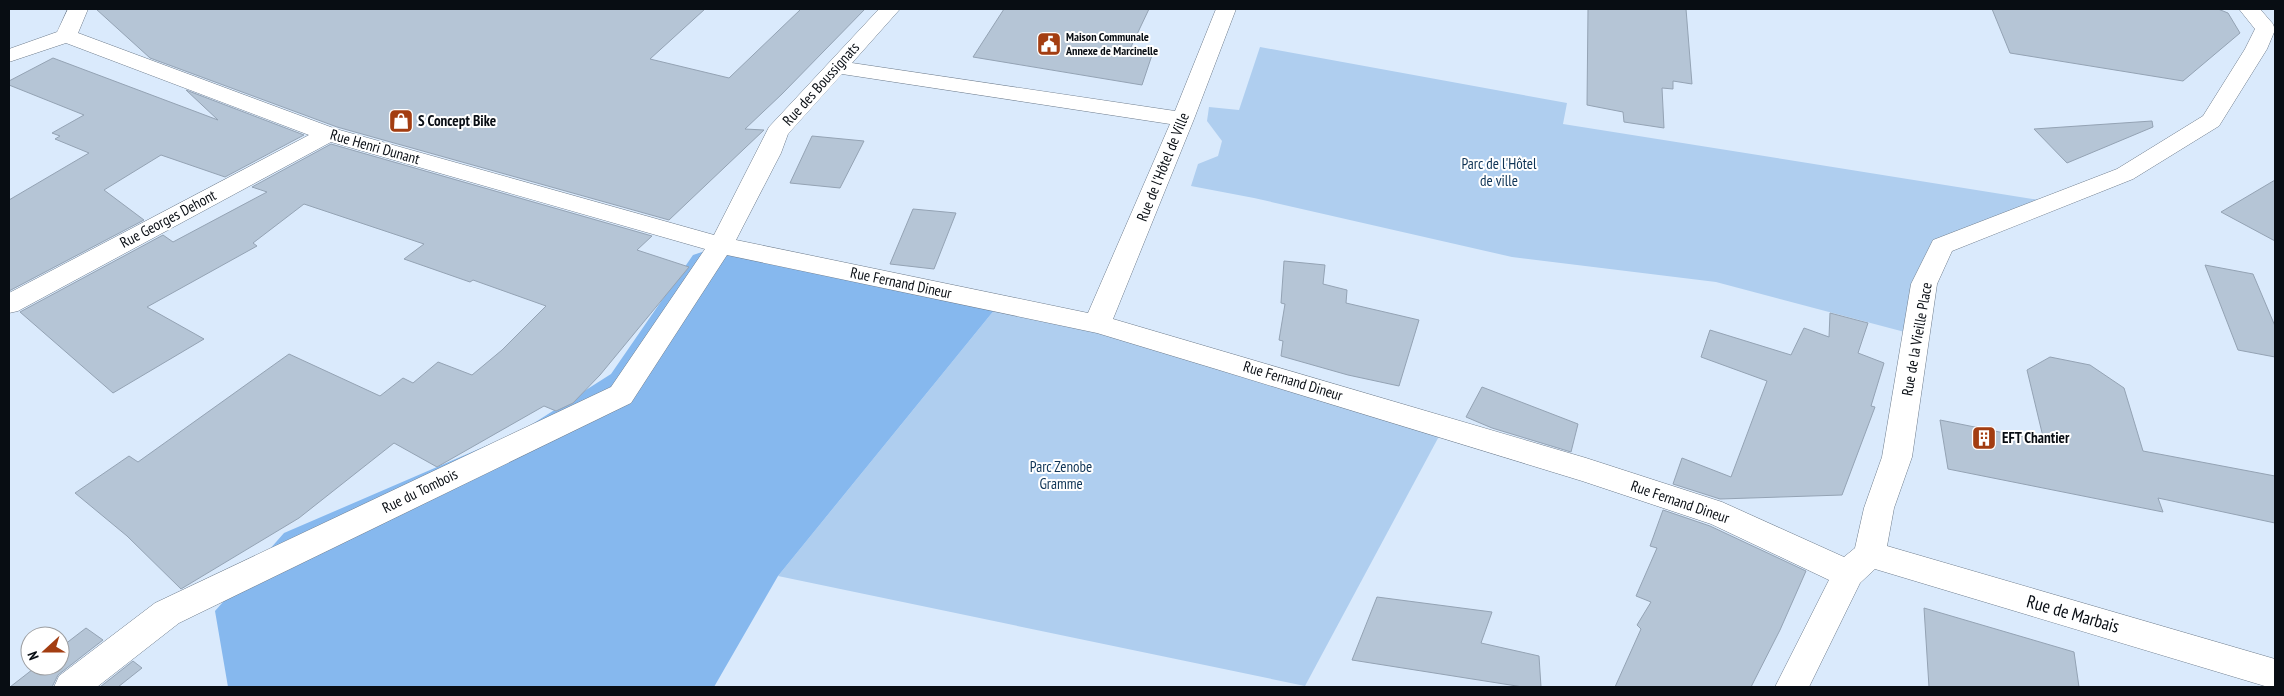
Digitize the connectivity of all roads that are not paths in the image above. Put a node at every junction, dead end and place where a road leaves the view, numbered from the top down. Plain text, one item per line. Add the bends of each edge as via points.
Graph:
1 (78, 9) edge
2 (890, 9) edge
3 (1226, 9) edge
4 (2249, 9) edge
5 (66, 36) junction
6 (9, 56) edge
7 (836, 67) junction
8 (1183, 119) junction
9 (328, 134) junction
10 (721, 245) junction
11 (9, 304) edge
12 (1097, 324) junction
13 (1859, 564) junction
14 (2275, 674) edge
15 (71, 687) edge
16 (1792, 687) edge

1 - 5 street
2 - 7 street, Rue des Boussignats
3 - 8 street, Rue de l'Hôtel de Ville
4 - 13 street, Rue de la Vieille Place via 2266,28 2210,121 2125,174 1942,246 1924,284 1896,457
5 - 6 street
5 - 9 street, Rue Henri Dunant
7 - 8 street
7 - 10 street, Rue des Boussignats via 777,132
8 - 12 street, Rue de l'Hôtel de Ville
9 - 10 street, Rue Henri Dunant
9 - 11 street, Rue Georges Dehont
10 - 12 street, Rue Fernand Dineur
10 - 15 street, Rue du Tombois via 622,395 167,613
12 - 13 street, Rue Fernand Dineur via 1586,470
13 - 14 street, Rue de Marbais
13 - 16 street, Rue de la Vieille Place

